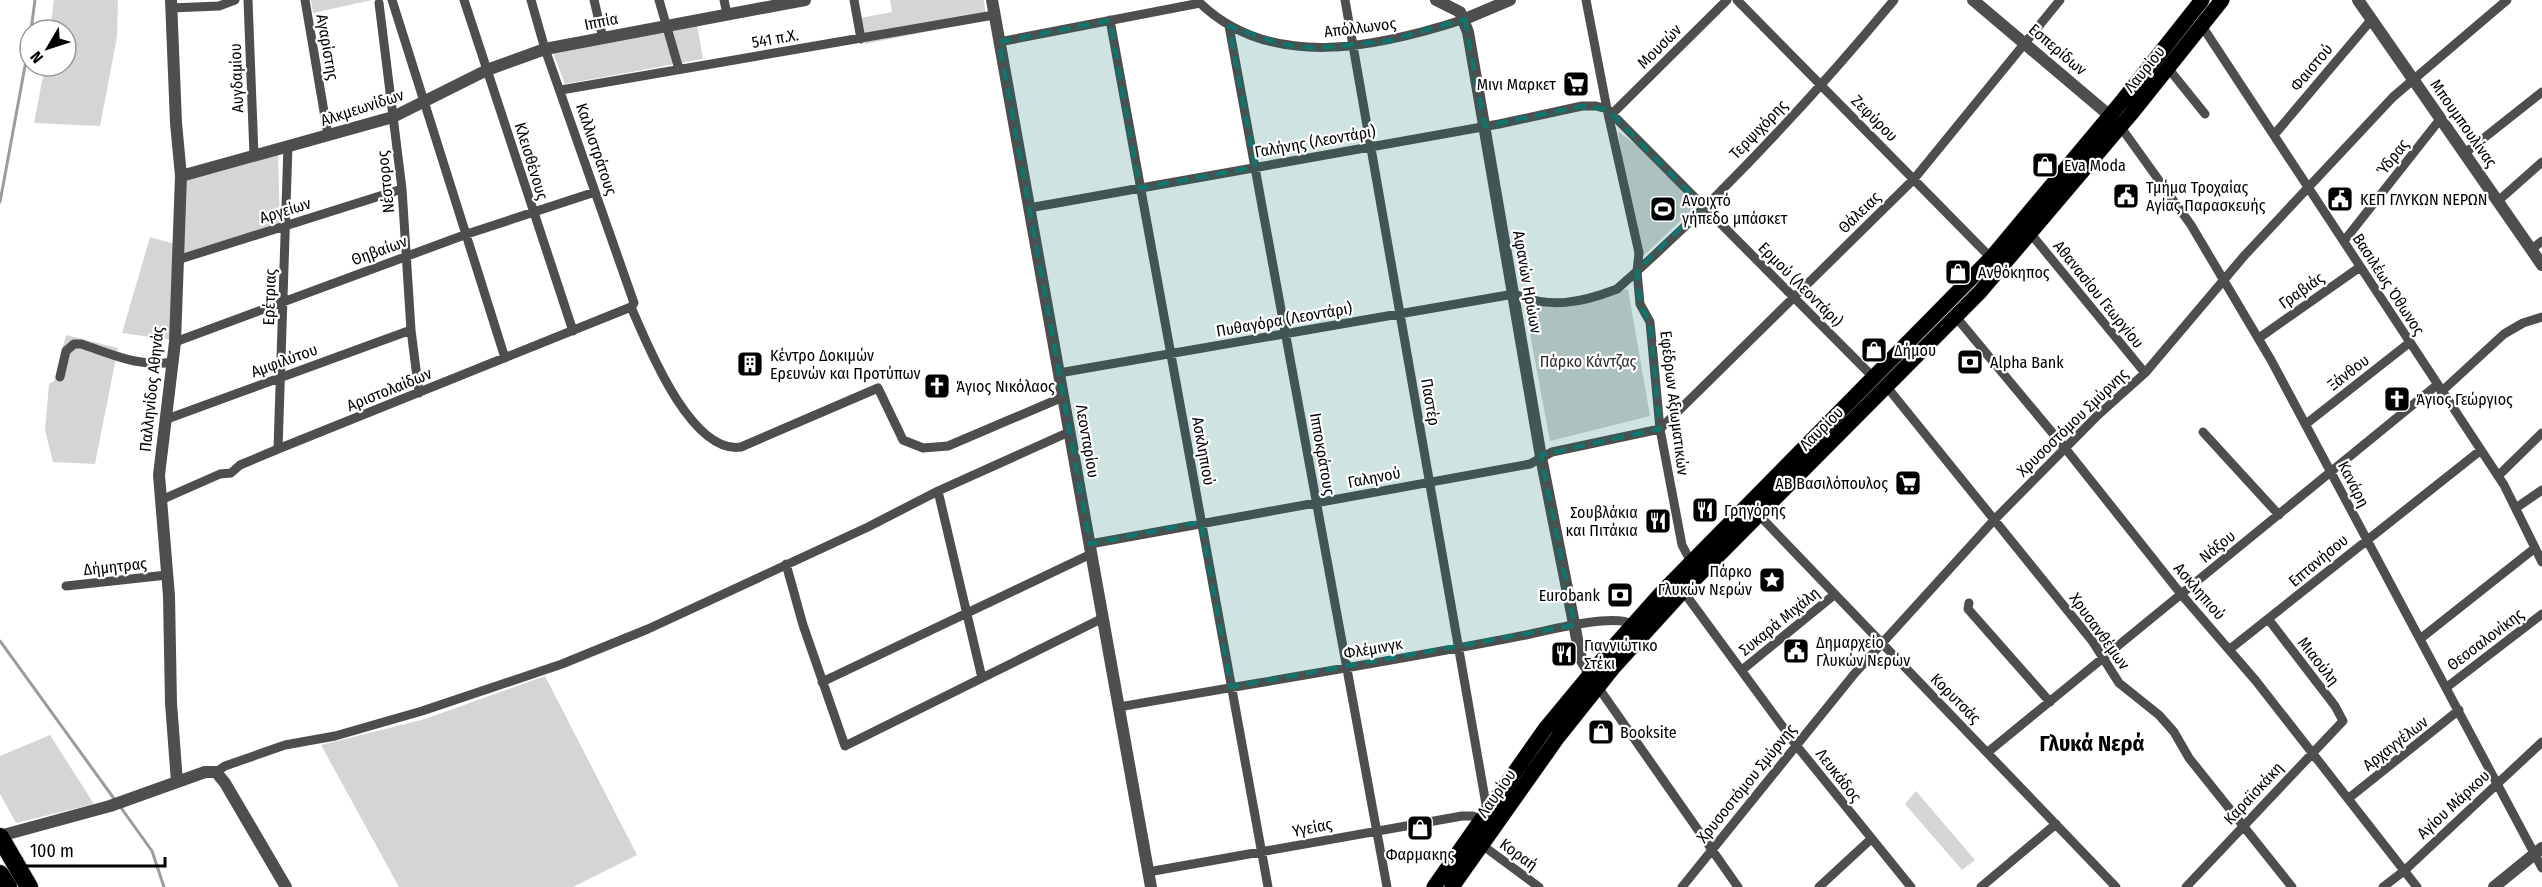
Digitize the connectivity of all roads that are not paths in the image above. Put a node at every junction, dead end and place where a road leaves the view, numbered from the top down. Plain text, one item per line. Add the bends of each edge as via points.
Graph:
1 (235, 0) edge
2 (248, 0) edge
3 (305, 0) edge
4 (392, 0) edge
5 (464, 0) edge
6 (531, 0) edge
7 (594, 0) edge
8 (659, 0) edge
9 (724, 0) edge
10 (805, 0) edge
11 (854, 0) edge
12 (992, 0) edge
13 (1345, 0) edge
14 (1436, 0) edge
15 (1510, 0) edge
16 (1586, 0) edge
17 (1726, 0) edge
18 (1737, 0) edge
19 (1894, 0) edge
20 (1973, 0) edge
21 (2060, 0) edge
22 (2202, 0) edge
23 (2222, 0) edge
24 (2358, 0) edge
25 (2507, 0) edge
26 (787, 2) edge
27 (1199, 2) edge
28 (379, 3) dead end
29 (171, 4) edge
30 (727, 14) junction
31 (994, 15) junction
32 (1465, 19) junction
33 (2372, 19) junction
34 (1110, 20) junction
35 (666, 26) junction
36 (1229, 26) junction
37 (2202, 26) junction
38 (603, 38) junction
39 (861, 39) junction
40 (999, 42) junction
41 (2024, 42) junction
42 (1353, 46) junction
43 (545, 49) junction
44 (2168, 68) junction
45 (679, 69) junction
46 (487, 70) junction
47 (2413, 79) junction
48 (1821, 85) junction
49 (561, 90) junction
50 (2542, 92) edge
51 (424, 103) junction
52 (1609, 111) junction
53 (2205, 114) dead end
54 (393, 117) junction
55 (2441, 118) junction
56 (2116, 120) junction
57 (1485, 126) junction
58 (328, 135) junction
59 (2274, 135) junction
60 (288, 146) junction
61 (1371, 146) junction
62 (2465, 153) junction
63 (254, 154) junction
64 (2542, 162) edge
65 (1255, 167) junction
66 (181, 176) junction
67 (1914, 179) junction
68 (2309, 187) junction
69 (1140, 188) junction
70 (402, 189) junction
71 (595, 192) junction
72 (2498, 201) junction
73 (1703, 206) junction
74 (1029, 208) junction
75 (532, 211) junction
76 (286, 225) junction
77 (466, 234) junction
78 (2031, 234) junction
79 (2344, 241) junction
80 (2542, 241) edge
81 (2531, 250) junction
82 (407, 256) junction
83 (1991, 258) junction
84 (177, 260) junction
85 (2542, 265) edge
86 (2361, 267) junction
87 (1637, 271) junction
88 (2224, 279) junction
89 (1514, 294) junction
90 (1793, 297) junction
91 (284, 300) junction
92 (631, 307) junction
93 (1400, 314) junction
94 (1956, 317) junction
95 (2542, 317) edge
96 (411, 330) junction
97 (573, 331) junction
98 (1286, 333) junction
99 (2259, 338) junction
100 (175, 342) junction
101 (2409, 344) junction
102 (1170, 354) junction
103 (505, 358) junction
104 (173, 362) junction
105 (1059, 373) junction
106 (2145, 373) junction
107 (60, 377) dead end
108 (281, 377) junction
109 (1880, 383) junction
110 (2439, 388) junction
111 (419, 393) junction
112 (1063, 397) junction
113 (167, 419) junction
114 (2306, 424) junction
115 (1660, 429) junction
116 (1069, 432) junction
117 (2203, 432) dead end
118 (2542, 433) edge
119 (2065, 448) junction
120 (278, 449) junction
121 (2481, 450) junction
122 (1541, 457) junction
123 (2330, 471) junction
124 (2498, 476) junction
125 (1430, 481) junction
126 (2542, 490) edge
127 (938, 491) junction
128 (161, 500) junction
129 (1317, 503) junction
130 (2517, 508) junction
131 (1754, 510) junction
132 (2279, 515) junction
133 (1994, 520) junction
134 (1201, 522) junction
135 (2366, 540) junction
136 (2535, 548) junction
137 (1090, 549) junction
138 (1691, 562) junction
139 (2542, 562) edge
140 (786, 564) junction
141 (167, 575) junction
142 (66, 586) dead end
143 (1683, 591) junction
144 (2181, 594) junction
145 (1834, 595) junction
146 (1969, 603) dead end
147 (969, 614) junction
148 (2542, 614) edge
149 (1103, 618) junction
150 (2269, 620) junction
151 (1632, 624) junction
152 (1575, 625) junction
153 (2420, 639) junction
154 (1881, 644) junction
155 (1459, 648) junction
156 (2230, 649) junction
157 (2103, 658) junction
158 (1347, 667) junction
159 (1742, 670) junction
160 (982, 678) junction
161 (1594, 681) junction
162 (822, 682) junction
163 (1231, 687) junction
164 (2447, 687) junction
165 (2050, 702) junction
166 (1119, 706) junction
167 (2460, 710) junction
168 (2343, 721) joint
169 (2542, 742) edge
170 (1796, 745) junction
171 (1988, 752) junction
172 (2311, 753) junction
173 (216, 772) junction
174 (177, 782) junction
175 (2497, 783) junction
176 (2349, 798) junction
177 (1484, 815) junction
178 (2056, 824) junction
179 (2244, 825) junction
180 (1377, 830) junction
181 (0, 836) edge
182 (1871, 840) junction
183 (1482, 845) junction
184 (1712, 849) junction
185 (2539, 851) edge
186 (1261, 852) junction
187 (2542, 868) edge
188 (2404, 871) junction
189 (1148, 872) junction
190 (0, 874) edge
191 (8, 887) edge
192 (29, 887) edge
193 (286, 887) edge
194 (1151, 887) edge
195 (1268, 887) edge
196 (1387, 887) edge
197 (1434, 887) edge
198 (1452, 887) edge
199 (1539, 887) edge
200 (1682, 887) edge
201 (1738, 887) edge
202 (1819, 887) edge
203 (1911, 887) edge
204 (1981, 887) edge
205 (2116, 887) edge
206 (2186, 887) edge
207 (2292, 887) edge
208 (2383, 887) edge
209 (2417, 887) edge
210 (2494, 887) edge

1 - 29 street via 219,6
2 - 63 street, Αυγδαμίου
3 - 58 street, Αγαρίστης
4 - 51 street
5 - 46 street, Κλεισθένους
6 - 43 street, Καλλιστράτους
7 - 38 street
8 - 35 street
9 - 30 street
10 - 26 street, Ιππία
11 - 39 street
12 - 31 street, Λεονταρίου
13 - 42 street, Παστέρ
14 - 32 street via 1460,12
15 - 32 street
16 - 52 street, Εφέδρων Αξιωματικών
17 - 52 street, Μουσών
18 - 48 street, Ζεφύρου
19 - 48 street, Τερψιχόρης
20 - 41 street, Εσπερίδων
21 - 41 street, Θάλειας
22 - 56 main road, Λαυρίου
23 - 37 main road, Λαυρίου
24 - 33 street, Μπουμπουλίνας
25 - 47 street, Χρυσοστόμου Σμύρνης
26 - 30 street, Ιππία
27 - 34 street
27 - 36 street, Απόλλωνος
28 - 54 street, Νέστορος
29 - 66 street, Παλληνίδος Αθηνάς
30 - 35 street, Ιππία
31 - 39 street, 541 π.Χ.
31 - 40 street, Λεονταρίου
32 - 42 street, Απόλλωνος
32 - 57 street, Αφανών Ηρώων
33 - 47 street, Μπουμπουλίνας
33 - 59 street, Φαιστού
34 - 40 street
34 - 69 street, Ασκληπιού
35 - 38 street, Ιππία
35 - 45 street
36 - 42 street, Απόλλωνος via 1289,45
36 - 65 street, Ιπποκράτους
37 - 44 main road, Λαυρίου
37 - 59 street, Βασιλέως Όθωνος
38 - 43 street, Ιππία
39 - 45 street, 541 π.Χ.
40 - 74 street, Λεονταρίου
41 - 56 street, Εσπερίδων
41 - 67 street, Θάλειας
42 - 61 street, Παστέρ
43 - 46 street, Αλκμεωνίδων
43 - 49 street, Καλλιστράτους
44 - 53 street
44 - 56 main road, Λαυρίου
45 - 49 street, 541 π.Χ.
46 - 51 street, Αλκμεωνίδων
46 - 75 street, Κλεισθένους
47 - 55 street, Μπουμπουλίνας
47 - 68 street, Χρυσοστόμου Σμύρνης
48 - 67 street, Ζεφύρου
48 - 73 street, Τερψιχόρης
49 - 71 street, Καλλιστράτους
50 - 62 street
51 - 54 street, Αλκμεωνίδων
51 - 77 street
52 - 57 street, Γαλήνης (Λεοντάρι) via 1582,106
52 - 73 street, Ερμού (Λεοντάρι)
52 - 87 street, Εφέδρων Αξιωματικών via 1639,253
54 - 58 street, Αλκμεωνίδων
54 - 70 street, Νέστορος
55 - 62 street, Μπουμπουλίνας
55 - 79 street, Ύδρας
56 - 78 main road, Λαυρίου
56 - 83 main road, Λαυρίου
56 - 88 street, Κανάρη via 2191,225
57 - 61 street, Γαλήνης (Λεοντάρι)
57 - 89 street, Αφανών Ηρώων
58 - 60 street, Αλκμεωνίδων
59 - 68 street, Βασιλέως Όθωνος
60 - 63 street, Αλκμεωνίδων
60 - 76 street, Ερέτριας
61 - 65 street, Γαλήνης (Λεοντάρι)
61 - 93 street, Παστέρ
62 - 72 street, Μπουμπουλίνας
63 - 66 street, Αλκμεωνίδων
64 - 72 street
65 - 69 street, Γαλήνης (Λεοντάρι)
65 - 98 street, Ιπποκράτους
66 - 84 street, Παλληνίδος Αθηνάς
67 - 83 street, Ζεφύρου
67 - 90 street, Θάλειας
68 - 79 street, Βασιλέως Όθωνος
68 - 88 street, Χρυσοστόμου Σμύρνης
69 - 74 street, Γαλήνης (Λεοντάρι)
69 - 102 street, Ασκληπιού
70 - 76 street, Αργείων
70 - 82 street, Νέστορος
71 - 75 street, Θηβαίων
71 - 92 street, Καλλιστράτους via 634,303
72 - 81 street, Μπουμπουλίνας
73 - 87 street, Τερψιχόρης
73 - 90 street, Ερμού (Λεοντάρι)
74 - 105 street, Λεονταρίου
75 - 77 street, Θηβαίων
75 - 97 street, Κλεισθένους
76 - 84 street, Αργείων
76 - 91 street, Ερέτριας
77 - 82 street, Θηβαίων
77 - 103 street
78 - 94 main road, Λαυρίου
78 - 106 street, Αθανασίου Γεωργίου
79 - 86 street, Βασιλέως Όθωνος
80 - 81 street
81 - 85 street, Μπουμπουλίνας
82 - 91 street, Θηβαίων
82 - 96 street, Νέστορος
83 - 109 main road, Λαυρίου
84 - 100 street, Παλληνίδος Αθηνάς
86 - 99 street, Γραβιάς
86 - 101 street, Βασιλέως Όθωνος
87 - 89 street, Τερψιχόρης via 1617,289 1591,299 1534,302
87 - 115 street, Εφέδρων Αξιωματικών via 1640,304 1650,322
88 - 99 street, Κανάρη
88 - 106 street, Χρυσοστόμου Σμύρνης
89 - 93 street, Πυθαγόρα (Λεοντάρι)
89 - 122 street, Αφανών Ηρώων
90 - 109 street, Ερμού (Λεοντάρι)
90 - 115 street, Θάλειας
91 - 100 street, Θηβαίων
91 - 108 street, Ερέτριας
92 - 97 street, Αριστολαίδων
92 - 112 street, Καλλιστράτους via 655,363 673,393 698,427 724,447 741,447 878,388 903,440 923,448 948,446
93 - 98 street, Πυθαγόρα (Λεοντάρι)
93 - 125 street, Παστέρ
94 - 109 main road, Λαυρίου
94 - 119 street, Ασκληπιού
95 - 110 street, Νάξου via 2516,326
96 - 108 street, Αμφιλύτου
96 - 111 street, Νέστορος
97 - 103 street, Αριστολαίδων
98 - 102 street, Πυθαγόρα (Λεοντάρι)
98 - 129 street, Ιπποκράτους
99 - 114 street, Κανάρη
100 - 104 street, Παλληνίδος Αθηνάς
101 - 110 street, Βασιλέως Όθωνος
101 - 114 street, Ξάνθου
102 - 105 street, Πυθαγόρα (Λεοντάρι)
102 - 134 street, Ασκληπιού
103 - 111 street, Αριστολαίδων
104 - 107 street via 138,363 74,344 66,351
104 - 113 street, Παλληνίδος Αθηνάς
105 - 112 street, Λεονταρίου
106 - 119 street, Χρυσοστόμου Σμύρνης
108 - 113 street, Αμφιλύτου
108 - 120 street, Ερέτριας
109 - 131 main road, Λαυρίου
109 - 133 street, Χρυσανθέμων
110 - 121 street, Βασιλέως Όθωνος
110 - 123 street, Νάξου
111 - 120 street, Αριστολαίδων
112 - 116 street, Λεονταρίου
113 - 128 street, Παλληνίδος Αθηνάς via 159,475
114 - 123 street, Κανάρη
115 - 122 street, Γαληνού
115 - 138 street, Εφέδρων Αξιωματικών via 1682,545
116 - 127 street
116 - 137 street, Λεονταρίου
117 - 132 street
118 - 124 street
119 - 133 street, Χρυσοστόμου Σμύρνης
119 - 144 street, Ασκληπιού
120 - 128 street, Αριστολαίδων via 240,465 231,473 220,474
121 - 124 street, Βασιλέως Όθωνος
121 - 135 street, Επτανήσου
122 - 125 street, Γαληνού via 1530,464
122 - 152 street, Αφανών Ηρώων
123 - 132 street, Νάξου
123 - 135 street, Κανάρη
124 - 130 street, Βασιλέως Όθωνος
125 - 129 street, Γαληνού
125 - 155 street, Παστέρ
126 - 130 street
127 - 140 street
127 - 147 street
128 - 141 street, Παλληνίδος Αθηνάς
129 - 134 street, Γαληνού
129 - 158 street, Ιπποκράτους
130 - 136 street, Βασιλέως Όθωνος
131 - 138 main road, Λαυρίου
131 - 143 main road, Λαυρίου
131 - 145 street, Κορυτσάς
132 - 144 street, Νάξου
133 - 154 street, Χρυσοστόμου Σμύρνης
133 - 157 street, Χρυσανθέμων
134 - 137 street, Γαληνού
134 - 163 street, Ασκληπιού
135 - 150 street, Επτανήσου
135 - 153 street, Κανάρη
136 - 139 street, Βασιλέως Όθωνος
136 - 153 street
137 - 147 street, Γαληνού
137 - 149 street, Λεονταρίου
138 - 151 main road, Λαυρίου
140 - 162 street
140 - 173 street via 648,629 562,664 422,711 335,736 285,745
141 - 142 street, Δήμητρας
141 - 174 street, Παλληνίδος Αθηνάς
143 - 159 street, Λευκάδος
143 - 161 main road, Λαυρίου
144 - 156 street, Ασκληπιού
144 - 157 street, Νάξου
145 - 154 street, Κορυτσάς
145 - 159 street, Συκαρά Μιχάλη
146 - 165 street via 1968,609 1990,636
147 - 160 street
147 - 162 street, Γαληνού
148 - 164 street, Θεσσαλονίκης
149 - 160 street
149 - 166 street, Λεονταρίου
150 - 156 street, Επτανήσου
150 - 168 street, Μιαούλη
151 - 152 street, Φλέμινγκ via 1621,619
151 - 161 main road, Λαυρίου
152 - 155 street, Φλέμινγκ
152 - 161 street, Αφανών Ηρώων via 1584,666
153 - 164 street, Κανάρη
154 - 170 street, Χρυσοστόμου Σμύρνης
154 - 171 street, Κορυτσάς
155 - 158 street, Φλέμινγκ
155 - 177 street, Παστέρ
156 - 172 street, Ασκληπιού
157 - 165 street, Νάξου
157 - 179 street, Χρυσανθέμων via 2125,689 2170,726 2192,762
158 - 163 street, Φλέμινγκ
158 - 180 street, Ιπποκράτους
159 - 170 street, Λευκάδος
160 - 162 street via 845,746
161 - 177 main road, Λαυρίου via 1545,729
161 - 183 main road, Λαυρίου
161 - 184 street
163 - 166 street, Φλέμινγκ
163 - 186 street, Ασκληπιού
164 - 167 street, Κανάρη
165 - 171 street, Νάξου
166 - 189 street, Λεονταρίου
167 - 175 street, Κανάρη
167 - 176 street, Αρχαγγέλων
168 - 172 street, Καραϊσκάκη
169 - 175 street, Αγίου Μάρκου
170 - 182 street, Λευκάδος
170 - 184 street, Χρυσοστόμου Σμύρνης
171 - 178 street, Κορυτσάς
172 - 176 street, Ασκληπιού
172 - 179 street, Καραϊσκάκη
173 - 174 street
173 - 193 street
174 - 181 street via 110,806
175 - 185 street, Κανάρη
175 - 188 street, Αγίου Μάρκου
176 - 188 street, Ασκληπιού
177 - 180 street, Υγείας
177 - 197 main road, Λαυρίου
178 - 204 street
178 - 205 street, Κορυτσάς
179 - 206 street, Καραϊσκάκη
179 - 207 street, Χρυσανθέμων
180 - 186 street, Υγείας
180 - 196 street, Ιπποκράτους
181 - 192 highway
182 - 202 street
182 - 203 street, Λευκάδος
183 - 198 main road, Λαυρίου
183 - 199 street, Κοραή
184 - 200 street, Χρυσοστόμου Σμύρνης
184 - 201 street
185 - 187 street, Κανάρη
185 - 210 street
186 - 189 street, Υγείας
186 - 195 street, Ασκληπιού
188 - 208 street, Αγίου Μάρκου
188 - 209 street, Ασκληπιού
189 - 194 street, Λεονταρίου
190 - 191 highway

